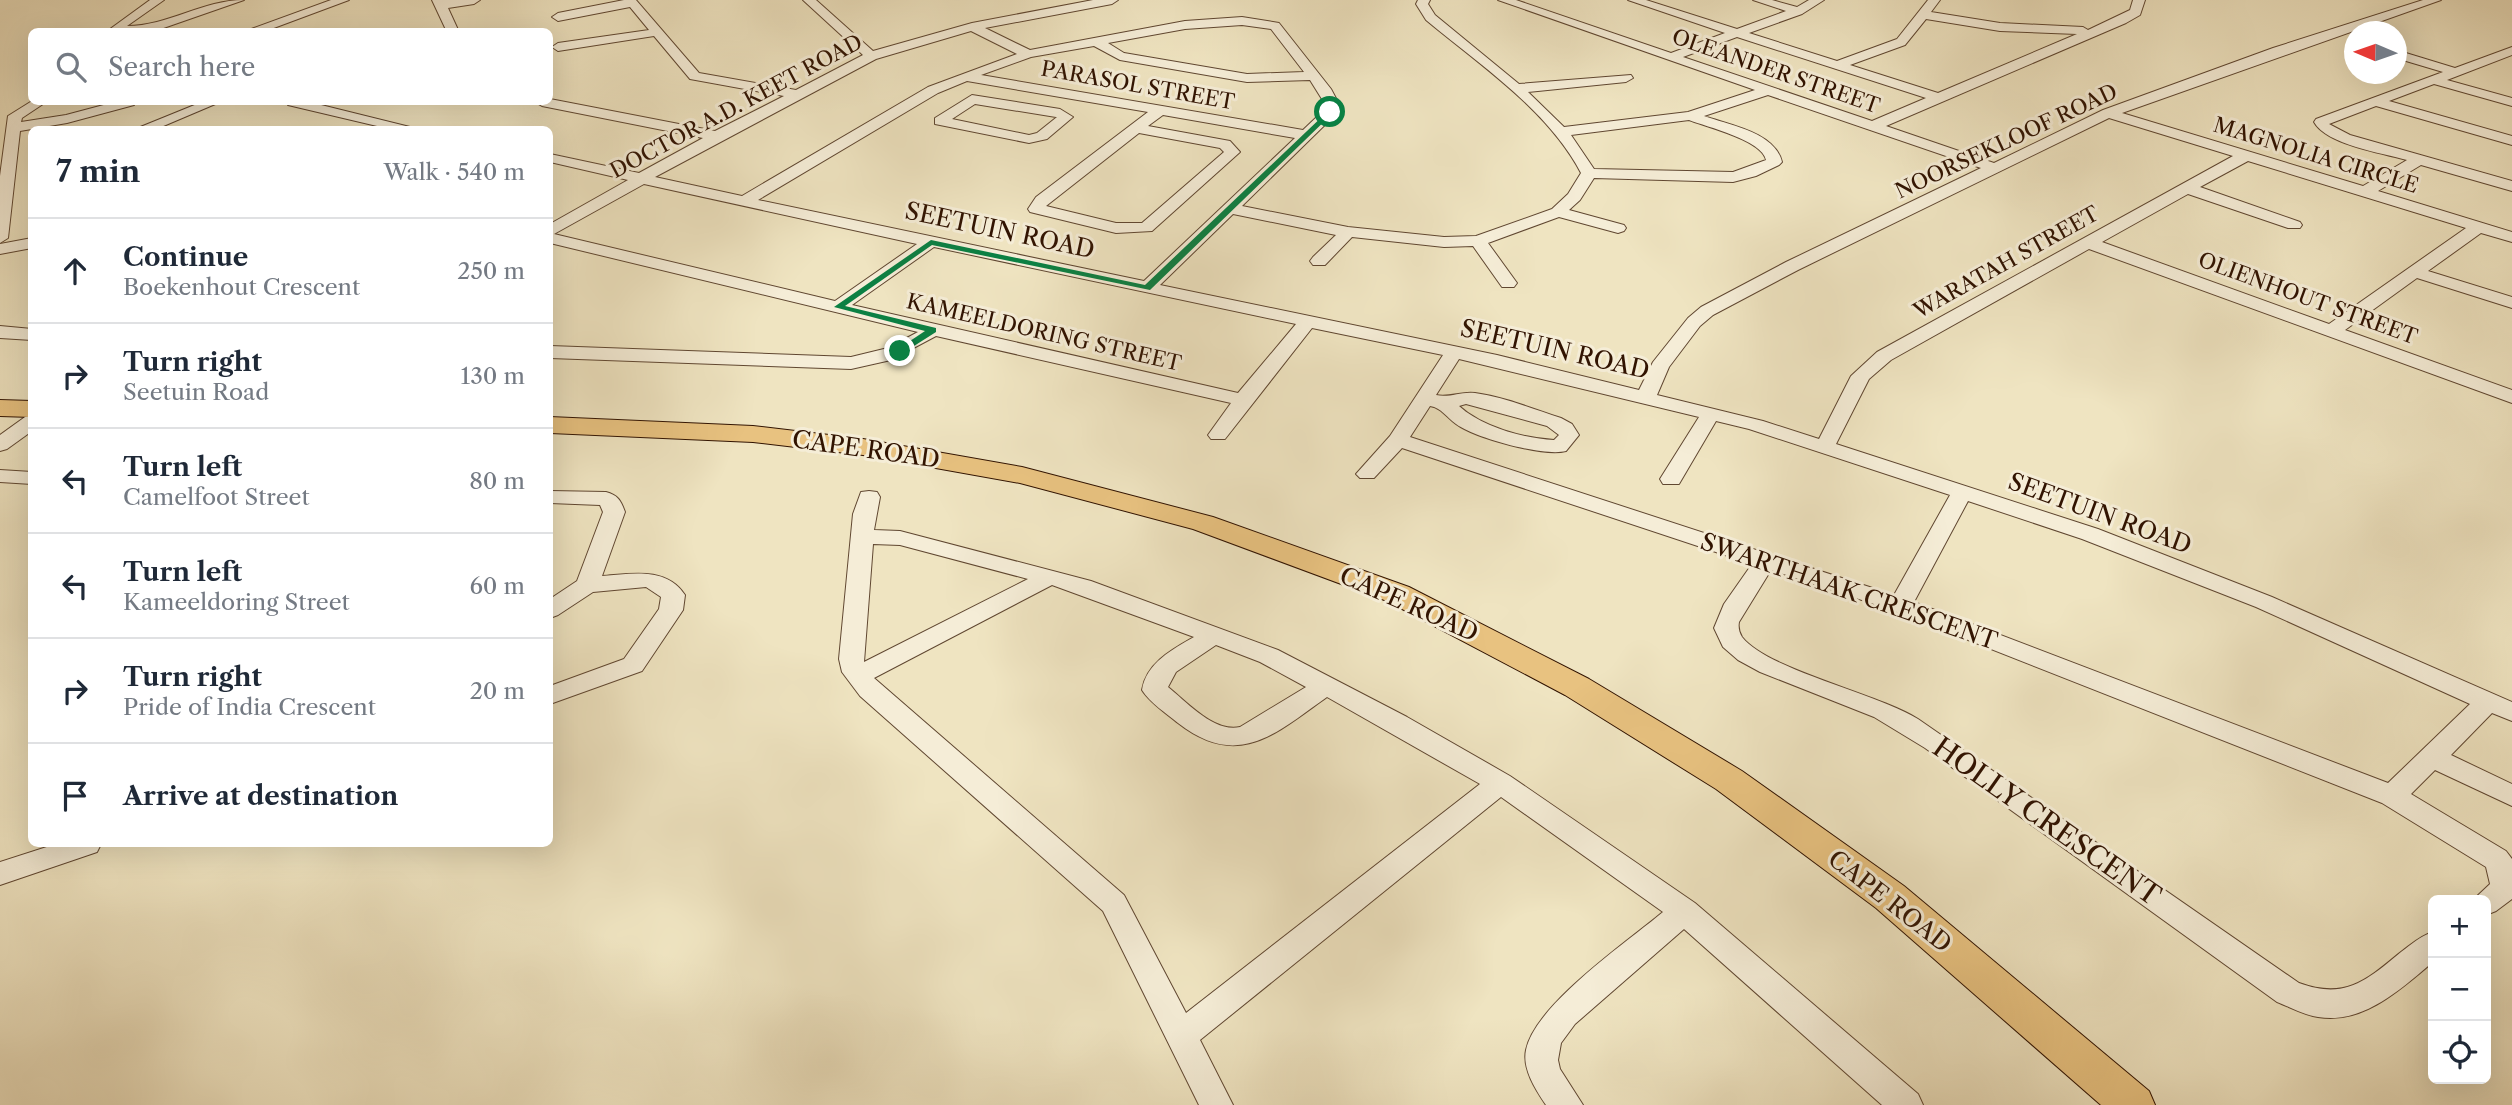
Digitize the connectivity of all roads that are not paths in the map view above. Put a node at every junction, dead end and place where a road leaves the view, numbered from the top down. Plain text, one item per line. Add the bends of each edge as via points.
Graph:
1 (238, 0) edge
2 (343, 0) edge
3 (474, 0) edge
4 (1034, 0) edge
5 (1112, 0) edge
6 (1424, 0) edge
7 (1504, 0) edge
8 (1634, 0) edge
9 (1759, 0) edge
10 (1818, 0) edge
11 (1934, 0) edge
12 (2139, 0) edge
13 (2435, 0) edge
14 (160, 1) edge
15 (631, 2) edge
16 (816, 2) edge
17 (440, 3) edge
18 (1050, 11) junction
19 (1798, 11) junction
20 (1924, 15) junction
21 (558, 17) dead end
22 (972, 26) junction
23 (117, 28) edge
24 (150, 28) edge
25 (261, 28) edge
26 (451, 28) edge
27 (658, 32) junction
28 (2089, 32) junction
29 (1735, 33) junction
30 (2332, 34) junction
31 (2344, 38) edge
32 (1095, 41) junction
33 (558, 47) dead end
34 (2511, 52) edge
35 (1028, 54) junction
36 (871, 57) junction
37 (1671, 57) junction
38 (2407, 57) edge
39 (1838, 65) junction
40 (2456, 72) junction
41 (963, 76) junction
42 (1313, 76) junction
43 (1626, 78) dead end
44 (2437, 82) junction
45 (1514, 89) junction
46 (1769, 90) junction
47 (796, 94) junction
48 (1936, 97) junction
49 (2376, 102) junction
50 (2512, 102) edge
51 (913, 103) junction
52 (553, 104) edge
53 (33, 105) edge
54 (118, 105) edge
55 (205, 105) edge
56 (306, 105) edge
57 (954, 110) junction
58 (1160, 110) junction
59 (2108, 113) junction
60 (1690, 116) junction
61 (150, 126) edge
62 (395, 126) edge
63 (16, 127) junction
64 (1871, 127) junction
65 (1136, 128) junction
66 (1562, 132) junction
67 (1305, 135) junction
68 (718, 136) junction
69 (2512, 141) edge
70 (2245, 156) junction
71 (553, 159) edge
72 (2420, 159) junction
73 (1995, 168) junction
74 (1589, 173) junction
75 (645, 178) junction
76 (2512, 186) edge
77 (2189, 188) junction
78 (2365, 192) junction
79 (745, 201) junction
80 (1229, 208) junction
81 (1558, 212) junction
82 (2294, 225) dead end
83 (2478, 227) junction
84 (553, 228) edge
85 (1618, 228) dead end
86 (1348, 232) junction
87 (2512, 237) edge
88 (0, 238) edge
89 (553, 239) edge
90 (1479, 241) junction
91 (931, 242) junction
92 (2088, 243) junction
93 (28, 244) edge
94 (0, 249) edge
95 (1319, 261) dead end
96 (2415, 272) junction
97 (1508, 283) dead end
98 (1147, 288) junction
99 (2512, 303) edge
100 (838, 307) junction
101 (1308, 321) junction
102 (933, 330) junction
103 (2332, 331) junction
104 (0, 332) edge
105 (28, 335) edge
106 (553, 352) edge
107 (1454, 352) junction
108 (1646, 397) junction
109 (2512, 397) edge
110 (1423, 399) junction
111 (1242, 400) junction
112 (1445, 403) junction
113 (22, 412) edge
114 (1711, 413) junction
115 (553, 425) edge
116 (0, 426) edge
117 (1218, 435) dead end
118 (1398, 440) junction
119 (0, 445) edge
120 (1825, 446) junction
121 (1367, 474) dead end
122 (0, 476) edge
123 (28, 478) edge
124 (1671, 479) dead end
125 (1962, 493) junction
126 (553, 497) edge
127 (869, 497) dead end
128 (864, 537) junction
129 (1767, 560) junction
130 (1050, 577) junction
131 (587, 585) junction
132 (1900, 605) junction
133 (553, 608) edge
134 (1213, 636) junction
135 (858, 676) junction
136 (1324, 687) junction
137 (553, 694) edge
138 (2501, 706) edge
139 (2432, 757) junction
140 (1500, 783) junction
141 (2392, 796) junction
142 (2512, 796) edge
143 (78, 847) edge
144 (0, 874) edge
145 (2491, 899) edge
146 (1684, 911) junction
147 (2428, 948) edge
148 (1182, 1035) junction
149 (1216, 1105) edge
150 (1566, 1105) edge
151 (1906, 1105) edge
152 (2133, 1105) edge

1 - 24 street
2 - 25 street
3 - 17 street
4 - 18 street
5 - 18 street, DOCTOR A.D. KEET ROAD
6 - 45 street via 1430,17
7 - 37 street, OLEANDER STREET
8 - 29 street
9 - 19 street
10 - 19 street
11 - 20 street
12 - 28 street via 2136,12
13 - 30 street, NOORSEKLOOF ROAD
14 - 23 street
15 - 21 street
15 - 27 street
16 - 36 street
17 - 26 street
18 - 22 street, DOCTOR A.D. KEET ROAD
19 - 29 street
20 - 28 street via 2000,27
20 - 39 street via 1901,41
22 - 35 street
22 - 36 street, DOCTOR A.D. KEET ROAD
27 - 33 street
27 - 47 street via 695,76
28 - 48 street
29 - 37 street
29 - 39 street
30 - 31 street
30 - 59 street, NOORSEKLOOF ROAD
32 - 35 street
32 - 42 street via 1120,56 1247,78
32 - 42 street via 1185,25 1258,22 1277,27
34 - 40 street
35 - 41 street
36 - 47 street, DOCTOR A.D. KEET ROAD
37 - 46 street, OLEANDER STREET
38 - 40 street
39 - 48 street
40 - 44 street
41 - 51 street
41 - 58 street, PARASOL STREET
42 - 67 street via 1331,107
43 - 45 street
44 - 49 street
44 - 50 street
45 - 66 street
46 - 60 street
46 - 64 street, OLEANDER STREET
47 - 68 street, DOCTOR A.D. KEET ROAD
48 - 64 street
49 - 69 street
49 - 72 street via 2322,120 2322,126 2337,135
51 - 57 street
51 - 79 street
52 - 68 street
53 - 63 street via 18,113
54 - 63 street
55 - 61 street
56 - 62 street
57 - 57 street via 940,121 1029,139 1042,136 1066,117 979,99 968,100
58 - 65 street
58 - 67 street, PARASOL STREET
59 - 70 street, MAGNOLIA CIRCLE
59 - 73 street, NOORSEKLOOF ROAD
60 - 66 street
60 - 74 street via 1757,140 1772,153 1774,162 1733,177
63 - 88 street via 17,154
64 - 73 street, OLEANDER STREET
65 - 65 street via 1042,200 1037,209 1116,228 1146,228 1233,152 1225,145
66 - 74 street
67 - 80 street
68 - 75 street, DOCTOR A.D. KEET ROAD
70 - 77 street, WARATAH STREET
70 - 78 street, MAGNOLIA CIRCLE
71 - 75 street, SEETUIN ROAD
72 - 76 street
72 - 78 street
73 - 108 street, NOORSEKLOOF ROAD via 1707,311 1660,366
74 - 81 street
75 - 79 street, SEETUIN ROAD
75 - 84 street, DOCTOR A.D. KEET ROAD
77 - 82 street
77 - 92 street, WARATAH STREET
78 - 83 street, MAGNOLIA CIRCLE
79 - 91 street, SEETUIN ROAD
80 - 86 street
80 - 98 street
81 - 85 street
81 - 90 street
83 - 87 street, MAGNOLIA CIRCLE
83 - 96 street
86 - 90 street
86 - 95 street
89 - 100 street, KAMEELDORING STREET
90 - 97 street
91 - 98 street, SEETUIN ROAD
91 - 100 street
92 - 103 street, OLIENHOUT STREET
92 - 120 street, WARATAH STREET via 1884,356 1861,376
93 - 94 street
96 - 99 street
96 - 103 street
98 - 101 street, SEETUIN ROAD
100 - 102 street, KAMEELDORING STREET
101 - 107 street, SEETUIN ROAD
101 - 111 street
102 - 106 street via 900,351 851,363
102 - 111 street, KAMEELDORING STREET
103 - 109 street, OLIENHOUT STREET
104 - 105 street
107 - 108 street, SEETUIN ROAD
107 - 110 street
108 - 114 street, SEETUIN ROAD
110 - 112 street
110 - 118 street
111 - 117 street
112 - 112 street via 1464,421 1530,445 1559,447 1569,435 1554,422 1485,402 1466,398
113 - 116 street
113 - 119 street
114 - 120 street, SEETUIN ROAD
114 - 124 street
115 - 152 main road, CAPE ROAD via 753,434 998,470 1203,523 1398,594 1577,687 1729,780 1890,897
118 - 121 street
118 - 129 street, SWARTHAAK CRESCENT
120 - 125 street, SEETUIN ROAD
122 - 123 street
125 - 132 street
125 - 138 street, SEETUIN ROAD via 2090,534 2264,602
126 - 131 street via 606,499 613,506
127 - 128 street
128 - 130 street via 900,538
128 - 135 street via 852,659
129 - 132 street, SWARTHAAK CRESCENT
129 - 147 street, HOLLY CRESCENT via 1727,620 1728,637 1741,652 1884,711 1934,741 2288,993 2320,1004 2346,1003 2365,996
130 - 134 street
130 - 135 street
131 - 133 street
131 - 137 street via 652,581 673,595 674,601 633,665
132 - 141 street, SWARTHAAK CRESCENT
134 - 136 street via 1269,656
134 - 136 street via 1172,663 1154,685 1214,734 1233,739 1248,735
135 - 148 street via 1114,903
136 - 140 street
138 - 139 street
139 - 141 street
139 - 142 street
140 - 146 street
140 - 148 street
141 - 145 street via 2496,859 2506,880 2504,889
143 - 144 street
146 - 150 street via 1546,1033 1544,1072
146 - 151 street
148 - 149 street

